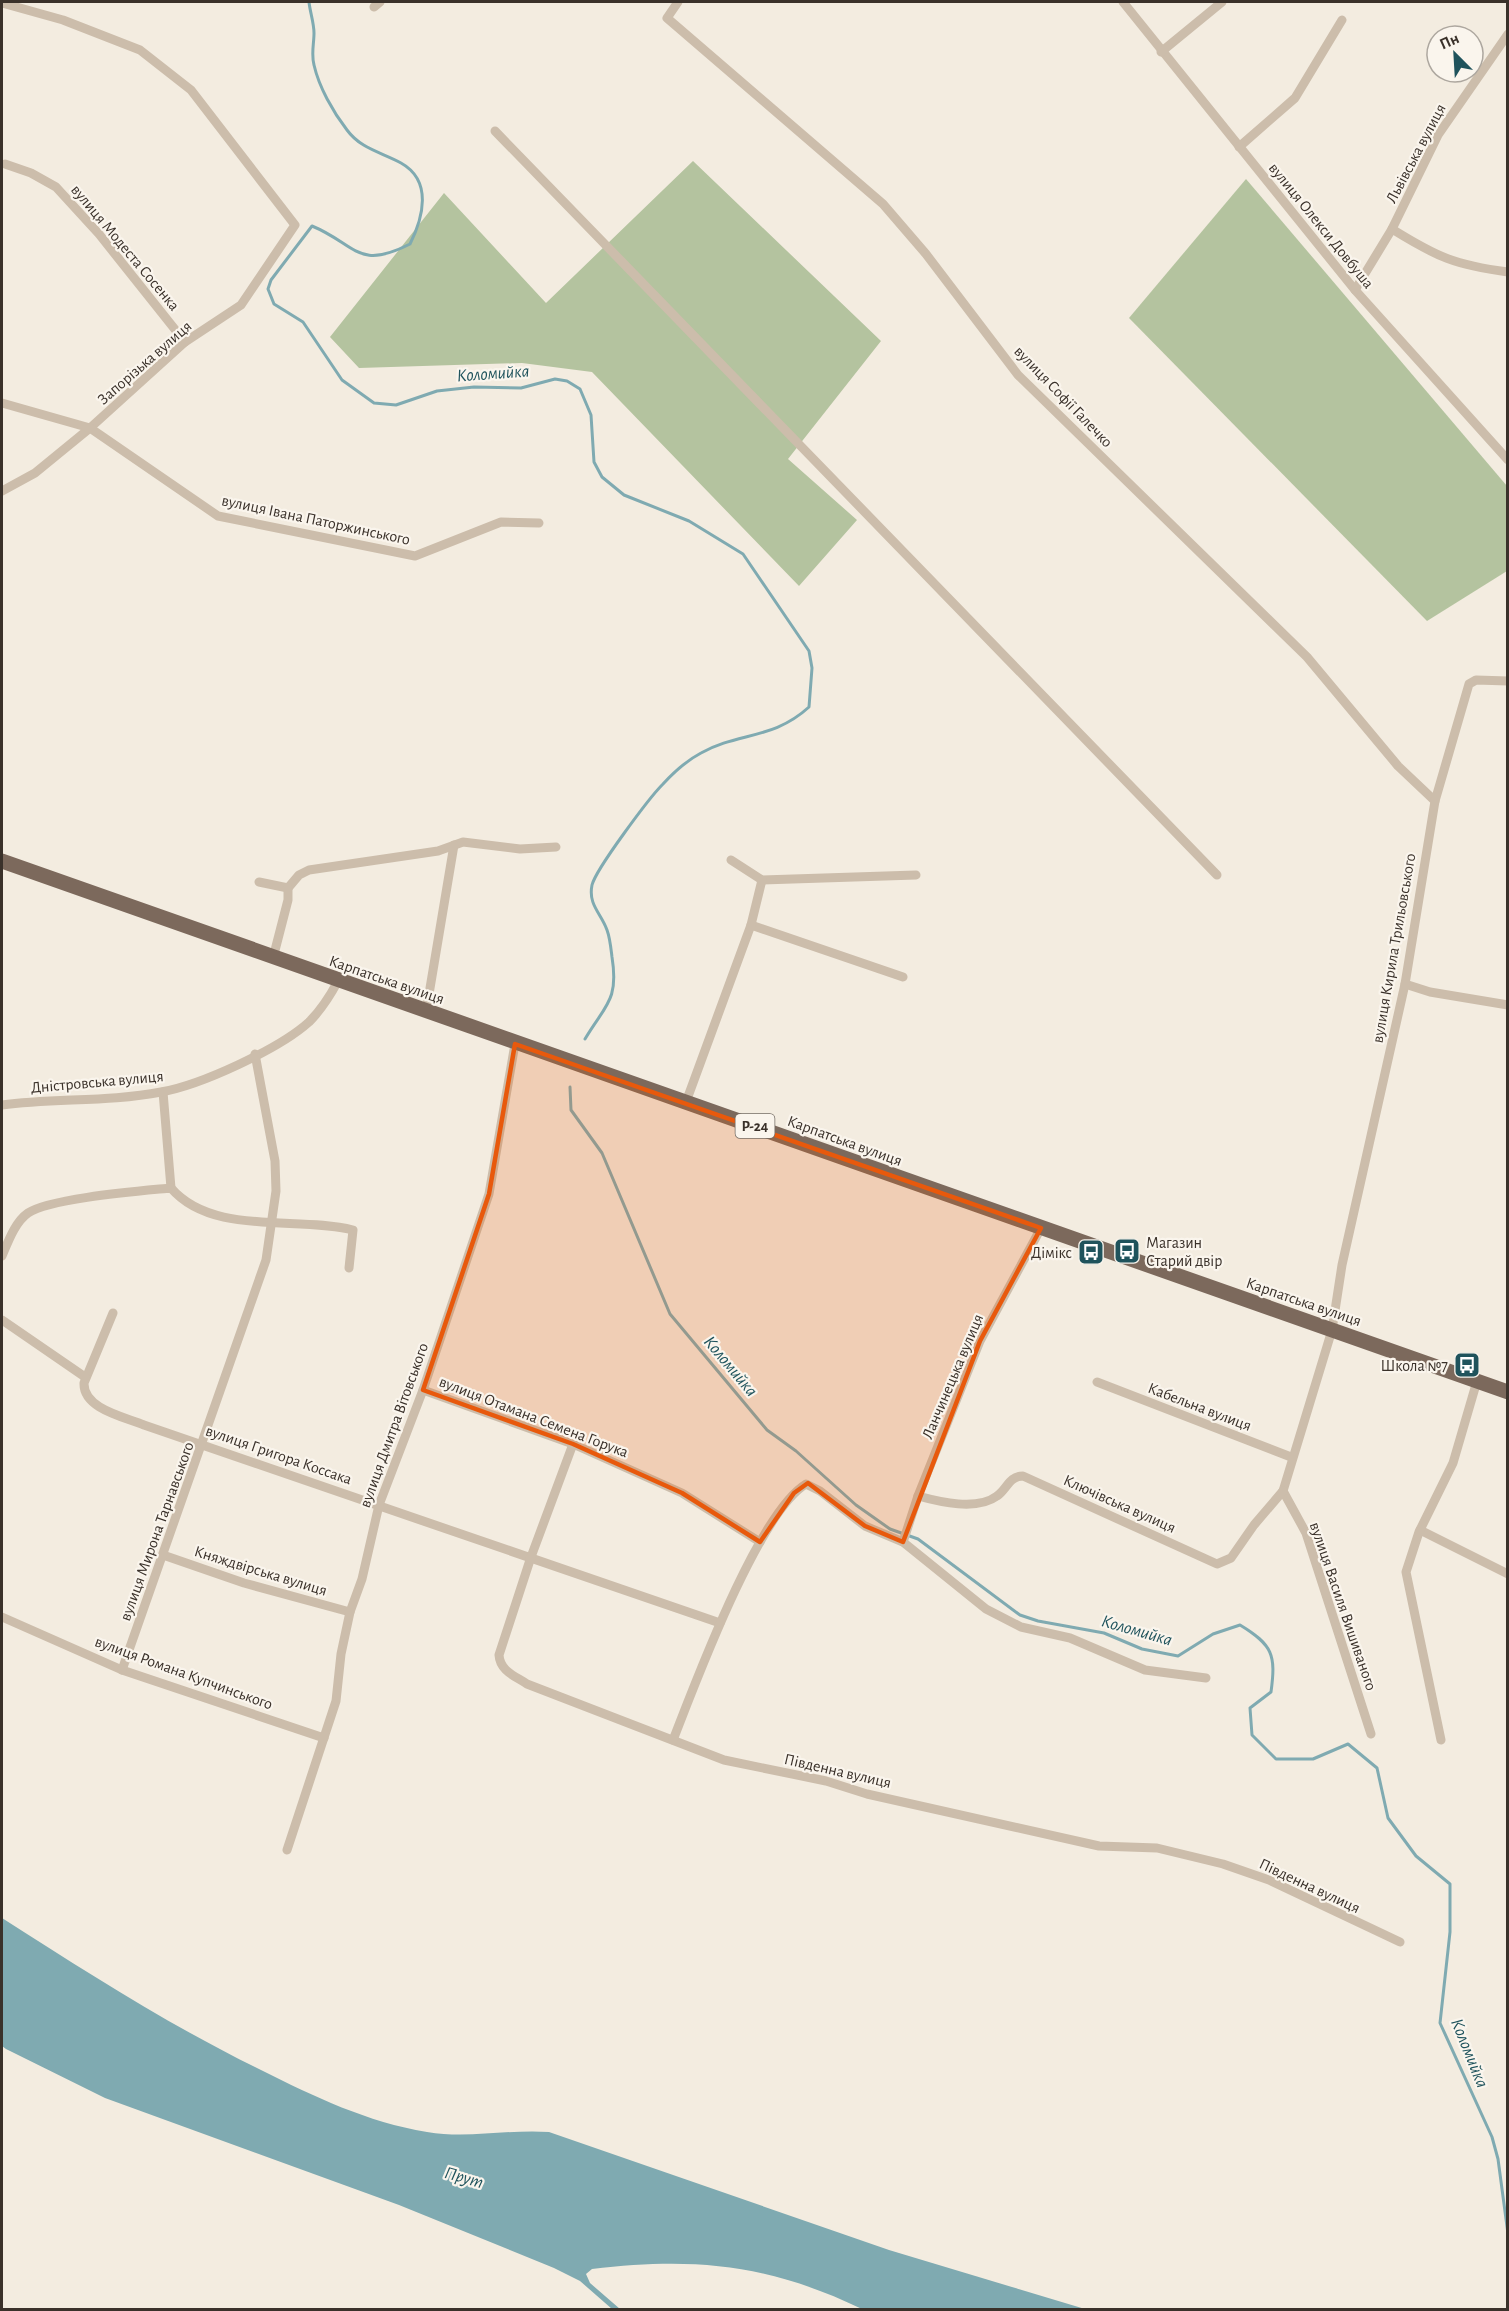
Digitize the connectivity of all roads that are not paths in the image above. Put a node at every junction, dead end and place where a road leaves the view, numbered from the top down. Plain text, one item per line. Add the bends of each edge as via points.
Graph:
1 (678, 2) edge
2 (1123, 2) edge
3 (1222, 2) edge
4 (2, 3) edge
5 (1342, 20) dead end
6 (1508, 34) edge
7 (1161, 52) junction
8 (495, 131) dead end
9 (1239, 147) junction
10 (5, 164) dead end
11 (1392, 229) junction
12 (1508, 272) edge
13 (1355, 290) junction
14 (184, 342) junction
15 (2, 403) edge
16 (90, 428) junction
17 (1508, 460) edge
18 (2, 491) edge
19 (539, 523) dead end
20 (1508, 681) edge
21 (1435, 801) junction
22 (454, 845) junction
23 (556, 847) dead end
24 (731, 860) dead end
25 (2, 861) edge
26 (916, 875) dead end
27 (1217, 875) dead end
28 (762, 880) junction
29 (259, 882) dead end
30 (288, 888) junction
31 (751, 926) junction
32 (273, 958) junction
33 (903, 977) dead end
34 (338, 981) junction
35 (1405, 984) junction
36 (1508, 1005) edge
37 (426, 1012) junction
38 (515, 1044) junction
39 (255, 1054) junction
40 (164, 1092) junction
41 (686, 1102) junction
42 (2, 1104) edge
43 (171, 1188) junction
44 (272, 1224) junction
45 (1041, 1228) junction
46 (2, 1256) edge
47 (349, 1268) dead end
48 (113, 1313) dead end
49 (2, 1320) edge
50 (1332, 1330) junction
51 (86, 1377) junction
52 (1477, 1381) junction
53 (1097, 1382) dead end
54 (423, 1390) junction
55 (1508, 1392) edge
56 (203, 1444) junction
57 (573, 1444) junction
58 (1292, 1457) junction
59 (1283, 1491) junction
60 (918, 1496) junction
61 (379, 1505) junction
62 (1420, 1530) junction
63 (905, 1536) junction
64 (760, 1542) junction
65 (163, 1555) junction
66 (531, 1557) junction
67 (1508, 1574) edge
68 (350, 1612) junction
69 (2, 1617) edge
70 (720, 1623) junction
71 (122, 1670) junction
72 (1206, 1678) dead end
73 (1371, 1734) dead end
74 (324, 1738) junction
75 (673, 1740) junction
76 (1441, 1740) dead end
77 (286, 1850) dead end
78 (1400, 1942) dead end

1 - 21 street, вулиця Софії Галечко via 667,18 883,204 1018,375 1307,657 1398,766
2 - 7 street, вулиця Олекси Довбуша
3 - 7 street
4 - 14 street, Запорізька вулиця via 63,20 140,50 191,90 295,225 241,305
5 - 9 street via 1294,98
6 - 11 street, Львівська вулиця via 1438,135
7 - 9 street, вулиця Олекси Довбуша
8 - 27 street
9 - 13 street, вулиця Олекси Довбуша
10 - 14 street, вулиця Модеста Сосенка via 56,187 99,234
11 - 12 street via 1439,257
11 - 13 street, Львівська вулиця
13 - 17 street, вулиця Олекси Довбуша
14 - 16 street, Запорізька вулиця
15 - 16 street, вулиця Івана Паторжинського
16 - 18 street, Запорізька вулиця via 35,473
16 - 19 street, вулиця Івана Паторжинського via 218,516 415,556 501,522
20 - 21 street, вулиця Кирила Трильовського via 1468,684
21 - 35 street, вулиця Кирила Трильовського
22 - 23 street via 472,842 520,849
22 - 30 street via 390,860 309,870
22 - 37 street
24 - 28 street
25 - 32 main road, Карпатська вулиця / Р-24
26 - 28 street
28 - 31 street
29 - 30 street
30 - 32 street
31 - 33 street
31 - 41 street
32 - 34 main road, Карпатська вулиця / Р-24
34 - 37 main road, Карпатська вулиця / Р-24
34 - 39 street, Дністровська вулиця via 307,1023
35 - 36 street
35 - 50 street, вулиця Кирила Трильовського via 1344,1254
37 - 38 main road, Карпатська вулиця / Р-24
38 - 41 main road, Карпатська вулиця / Р-24
38 - 54 street, вулиця Дмитра Вітовського via 489,1194
39 - 40 street, Дністровська вулиця
39 - 44 street, вулиця Мирона Тарнавського via 275,1161
40 - 42 street, Дністровська вулиця
40 - 43 street
41 - 45 main road, Карпатська вулиця / Р-24
43 - 44 street via 182,1202 208,1212
43 - 46 street via 34,1210 22,1219
44 - 47 street via 353,1230
44 - 56 street, вулиця Мирона Тарнавського via 261,1282
45 - 50 main road, Карпатська вулиця / Р-24
45 - 60 street, Ланчинецька вулиця via 980,1341
48 - 51 street
49 - 51 street
50 - 52 main road, Карпатська вулиця / Р-24
50 - 58 street, вулиця Кирила Трильовського
51 - 56 street, вулиця Григора Коссака via 85,1393 98,1406
52 - 55 main road, Карпатська вулиця / Р-24
52 - 62 street via 1453,1463
53 - 58 street, Кабельна вулиця
54 - 57 street, вулиця Отамана Семена Горука
54 - 61 street, вулиця Дмитра Вітовського
56 - 61 street, вулиця Григора Коссака
56 - 65 street, вулиця Мирона Тарнавського
57 - 64 street, вулиця Отамана Семена Горука via 691,1497
57 - 66 street, Південна вулиця
58 - 59 street, вулиця Кирила Трильовського
59 - 60 street, Ключівська вулиця via 1231,1558 1218,1564 1023,1476 1014,1478 1000,1494 982,1502 947,1502
59 - 73 street, вулиця Василя Вишиваного via 1306,1533
60 - 63 street, Ланчинецька вулиця
61 - 66 street, вулиця Григора Коссака
61 - 68 street, вулиця Дмитра Вітовського
62 - 67 street
62 - 76 street via 1406,1579
63 - 64 street via 865,1526 806,1484 784,1506
63 - 72 street via 987,1609 1021,1627 1070,1638 1144,1670
64 - 70 street
65 - 68 street, Княждвірська вулиця
65 - 71 street, вулиця Мирона Тарнавського
66 - 70 street, вулиця Григора Коссака
66 - 75 street, Південна вулиця via 499,1663 527,1684
68 - 74 street, вулиця Дмитра Вітовського via 336,1701
69 - 71 street, вулиця Романа Купчинського
70 - 75 street
71 - 74 street, вулиця Романа Купчинського
74 - 77 street, вулиця Дмитра Вітовського
75 - 78 street, Південна вулиця via 724,1760 1027,1831 1099,1846 1185,1853 1269,1880

